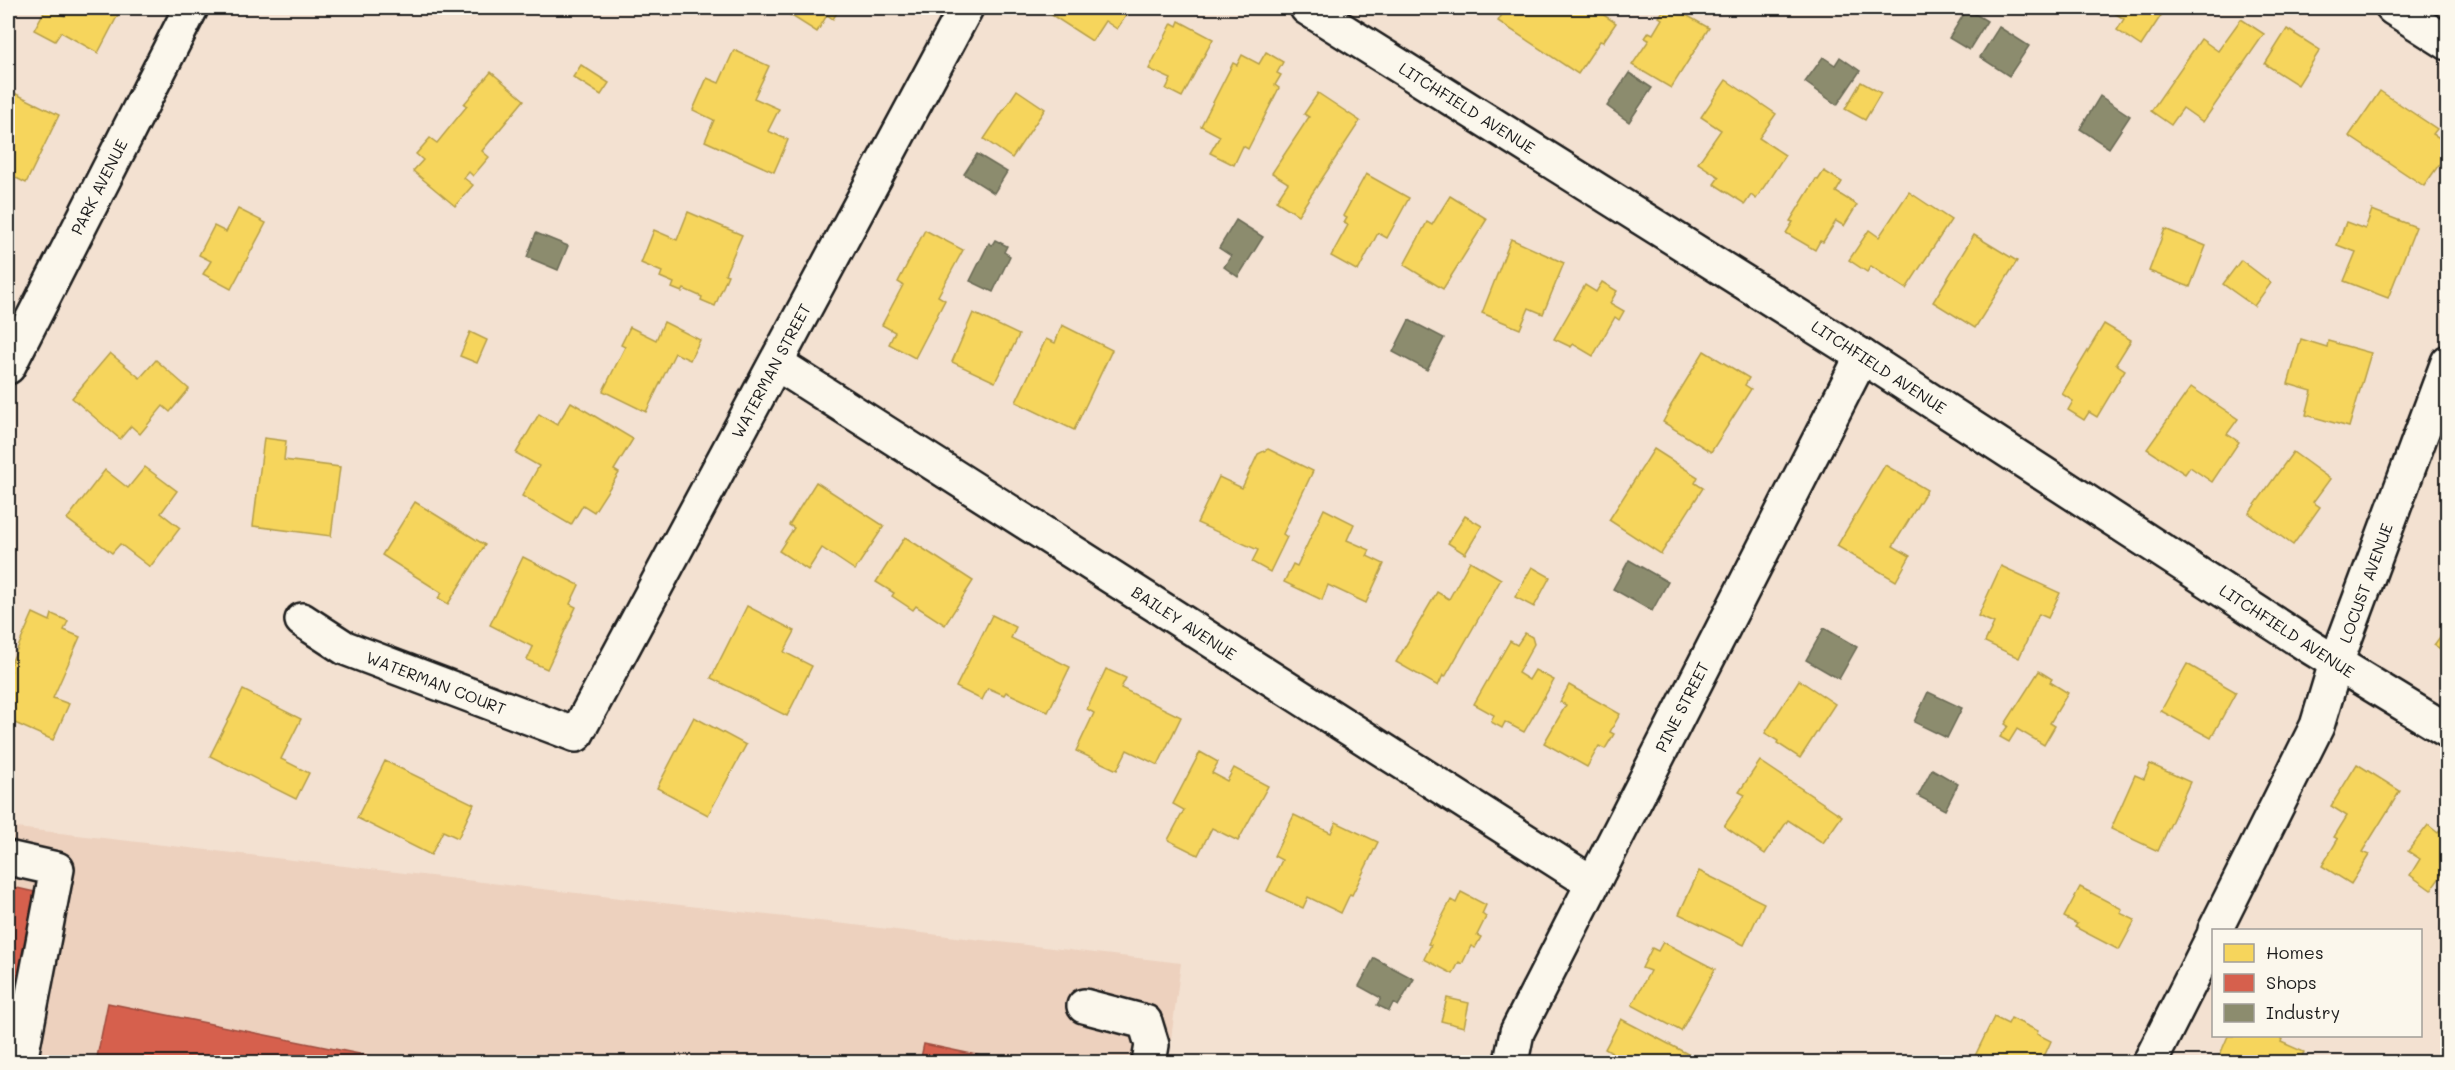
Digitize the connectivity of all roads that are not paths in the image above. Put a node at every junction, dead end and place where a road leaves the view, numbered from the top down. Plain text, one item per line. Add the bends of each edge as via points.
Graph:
1 (191, 8) edge
2 (966, 8) edge
3 (1307, 8) edge
4 (2393, 8) edge
5 (2448, 42) edge
6 (1862, 356) junction
7 (2448, 362) edge
8 (776, 363) junction
9 (8, 367) edge
10 (302, 620) dead end
11 (2337, 663) junction
12 (2448, 731) edge
13 (576, 735) joint
14 (8, 858) edge
15 (1592, 883) junction
16 (2216, 929) edge
17 (2212, 938) edge
18 (1084, 1006) dead end
19 (20, 1062) edge
20 (1149, 1062) edge
21 (1511, 1062) edge
22 (2150, 1062) edge

1 - 9 street, PARK AVENUE
2 - 8 street, WATERMAN STREET
3 - 6 street, LITCHFIELD AVENUE
4 - 5 street
6 - 11 street, LITCHFIELD AVENUE
6 - 15 street, PINE STREET
7 - 11 street, LOCUST AVENUE
8 - 13 street, WATERMAN STREET
8 - 15 street, BAILEY AVENUE
10 - 13 street, WATERMAN COURT via 345,648
11 - 12 street, LITCHFIELD AVENUE
11 - 16 street, LOCUST AVENUE via 2317,726
14 - 19 street via 57,869
15 - 21 street, PINE STREET via 1517,1032
17 - 22 street, LOCUST AVENUE
18 - 20 street via 1145,1022 1152,1045

